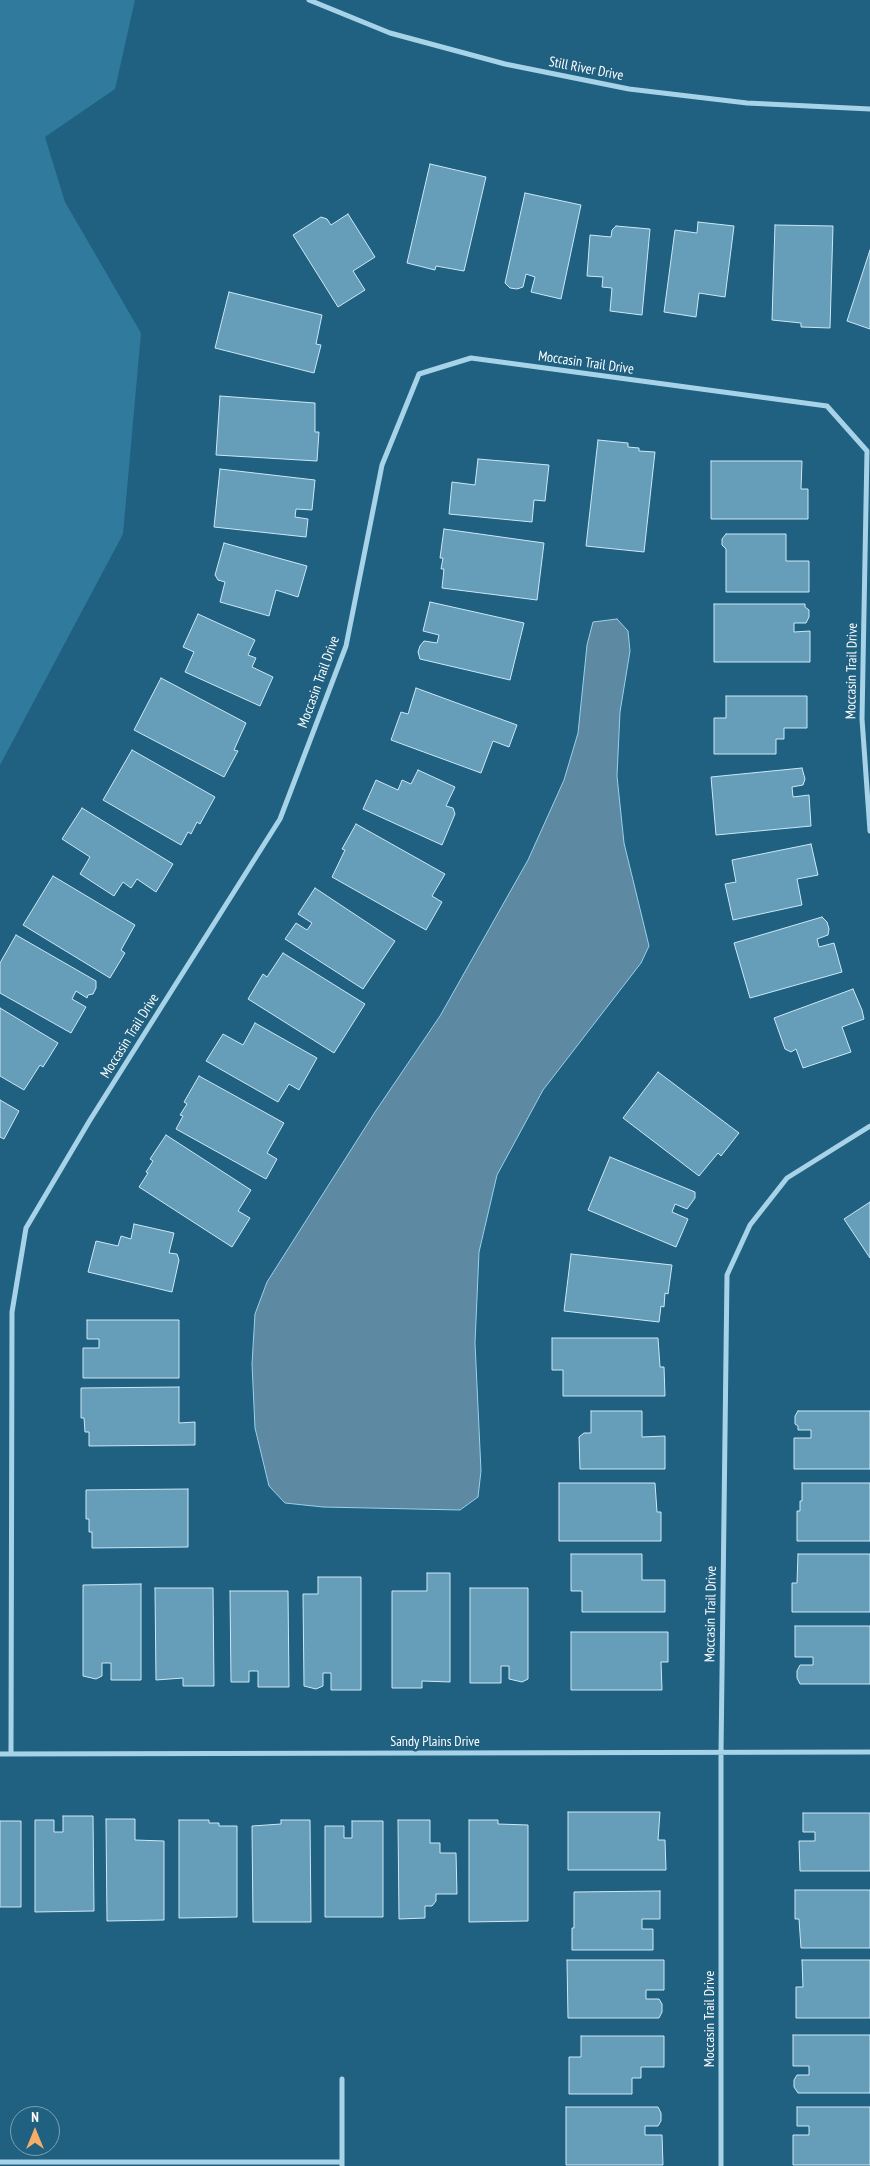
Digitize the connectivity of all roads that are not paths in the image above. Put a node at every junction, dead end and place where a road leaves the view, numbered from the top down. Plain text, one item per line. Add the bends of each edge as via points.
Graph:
1 (309, 0) edge
2 (870, 108) edge
3 (870, 832) edge
4 (870, 1126) edge
5 (870, 1752) edge
6 (721, 1753) junction
7 (0, 1754) edge
8 (11, 1754) junction
9 (342, 2079) dead end
10 (0, 2162) edge
11 (342, 2164) edge
12 (721, 2166) edge

1 - 2 street, Still River Drive via 390,33 505,64 629,89 747,103
3 - 8 street, Moccasin Trail Drive via 862,719 867,451 827,406 471,358 419,374 382,465 346,646 280,819 90,1120 26,1228 12,1312
4 - 6 street, Moccasin Trail Drive via 788,1178 750,1225 727,1275
5 - 6 street, Sandy Plains Drive
6 - 8 street, Sandy Plains Drive
6 - 12 street, Moccasin Trail Drive
7 - 8 street, Sandy Plains Drive
9 - 11 street
10 - 11 street

